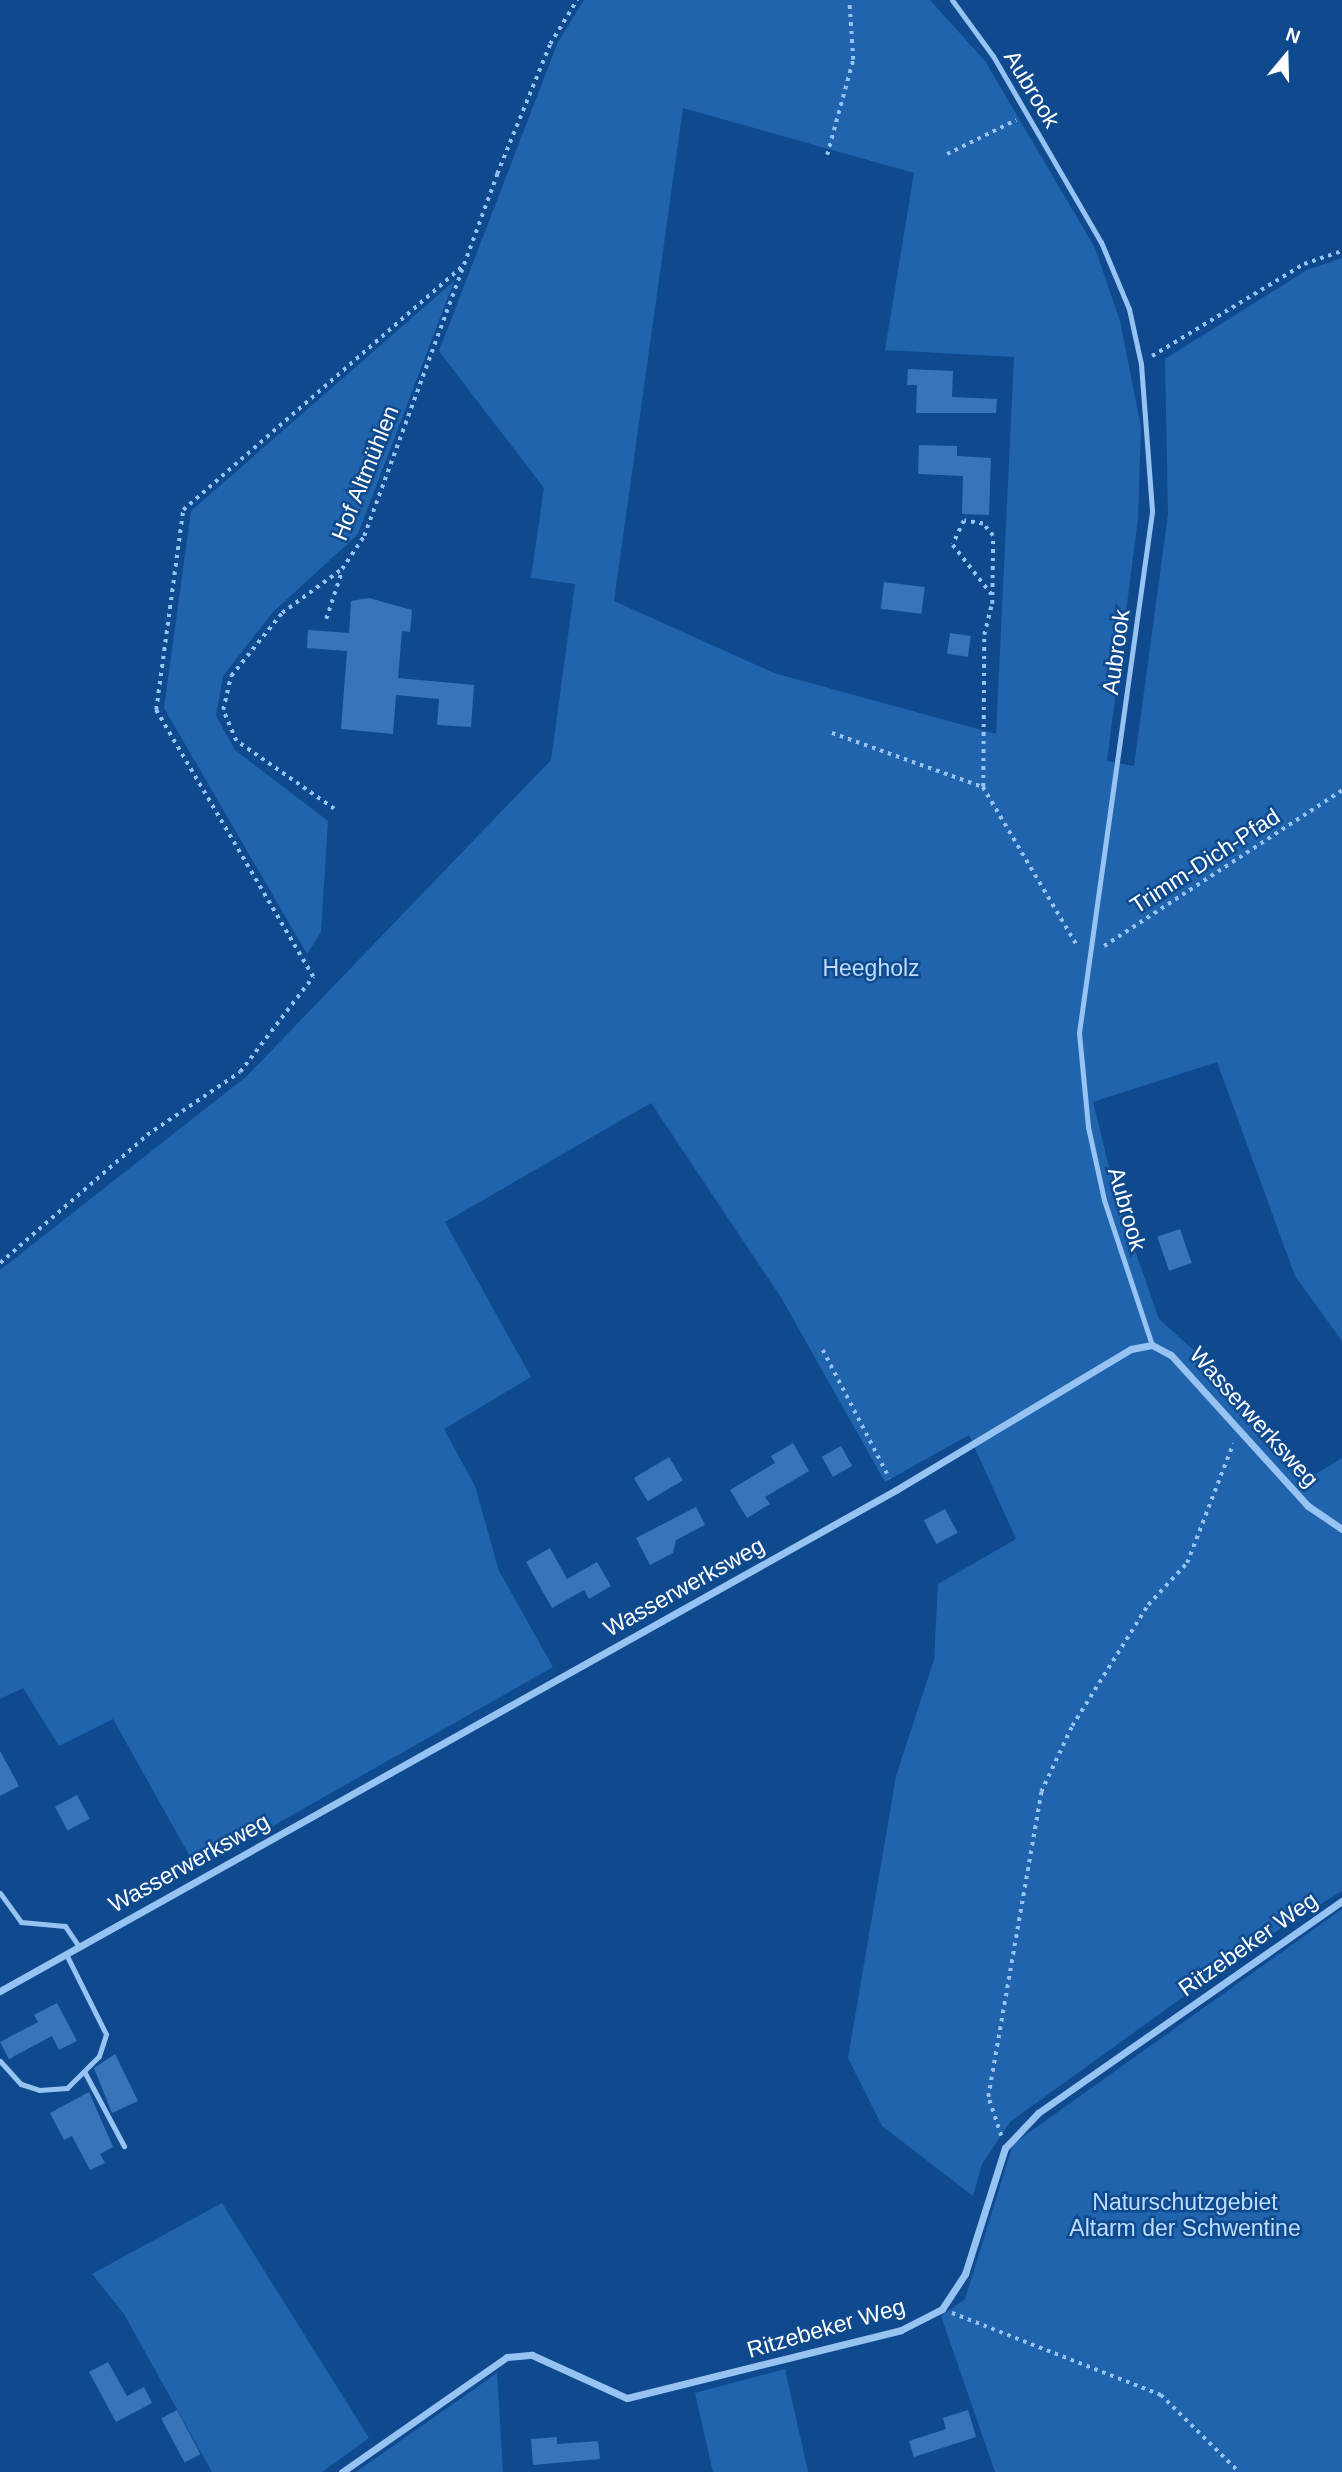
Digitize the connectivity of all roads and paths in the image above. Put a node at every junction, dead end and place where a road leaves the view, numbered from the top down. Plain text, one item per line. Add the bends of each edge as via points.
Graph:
1 (577, 0) edge
2 (849, 0) edge
3 (952, 0) edge
4 (1027, 114) junction
5 (947, 154) dead end
6 (827, 155) dead end
7 (1342, 251) edge
8 (465, 264) junction
9 (1141, 364) junction
10 (342, 569) junction
11 (992, 595) junction
12 (326, 619) dead end
13 (832, 733) dead end
14 (983, 787) junction
15 (1342, 790) edge
16 (334, 809) dead end
17 (1085, 958) junction
18 (0, 1263) edge
19 (1152, 1345) junction
20 (822, 1350) dead end
21 (1237, 1433) junction
22 (896, 1490) junction
23 (1342, 1529) edge
24 (0, 1893) edge
25 (1342, 1901) edge
26 (79, 1947) junction
27 (66, 1954) junction
28 (0, 1991) edge
29 (0, 2061) edge
30 (85, 2073) junction
31 (124, 2146) dead end
32 (1005, 2148) junction
33 (942, 2309) junction
34 (342, 2472) edge
35 (1239, 2472) edge

1 - 8 path, Hof Altmühlen via 551,44
2 - 6 path via 853,60
3 - 4 lane, Aubrook
4 - 5 path
4 - 9 lane, Aubrook via 1101,242 1129,309
7 - 9 path via 1304,264
8 - 10 path, Hof Altmühlen via 364,536
8 - 18 path via 183,510 156,710 313,977 240,1072 147,1135
9 - 17 lane, Aubrook via 1152,512
10 - 12 path
10 - 16 path, Hof Altmühlen via 282,613 231,676 223,710 236,741
11 - 11 path via 993,536 983,524 964,521 953,545
11 - 14 path via 984,635
13 - 14 path
14 - 17 path
15 - 17 path, Trimm-Dich-Pfad
17 - 19 lane, Aubrook via 1079,1033 1088,1127 1104,1199
19 - 21 street, Wasserwerksweg via 1171,1355
19 - 22 street, Wasserwerksweg via 1078,1376
20 - 22 path
21 - 23 street, Wasserwerksweg via 1308,1506
21 - 32 path via 1187,1563 1141,1616 1072,1726 1041,1792 988,2097
22 - 26 street, Wasserwerksweg
24 - 26 lane via 21,1922 65,1926
25 - 32 street, Ritzebeker Weg via 1038,2113
26 - 27 street, Wasserwerksweg
27 - 28 street, Wasserwerksweg
27 - 30 lane via 106,2034
29 - 30 lane via 21,2084 39,2090 67,2088
30 - 31 lane
32 - 33 street, Ritzebeker Weg via 965,2274
33 - 34 street, Ritzebeker Weg via 901,2330 627,2398 532,2355 508,2357
33 - 35 path via 1161,2395

